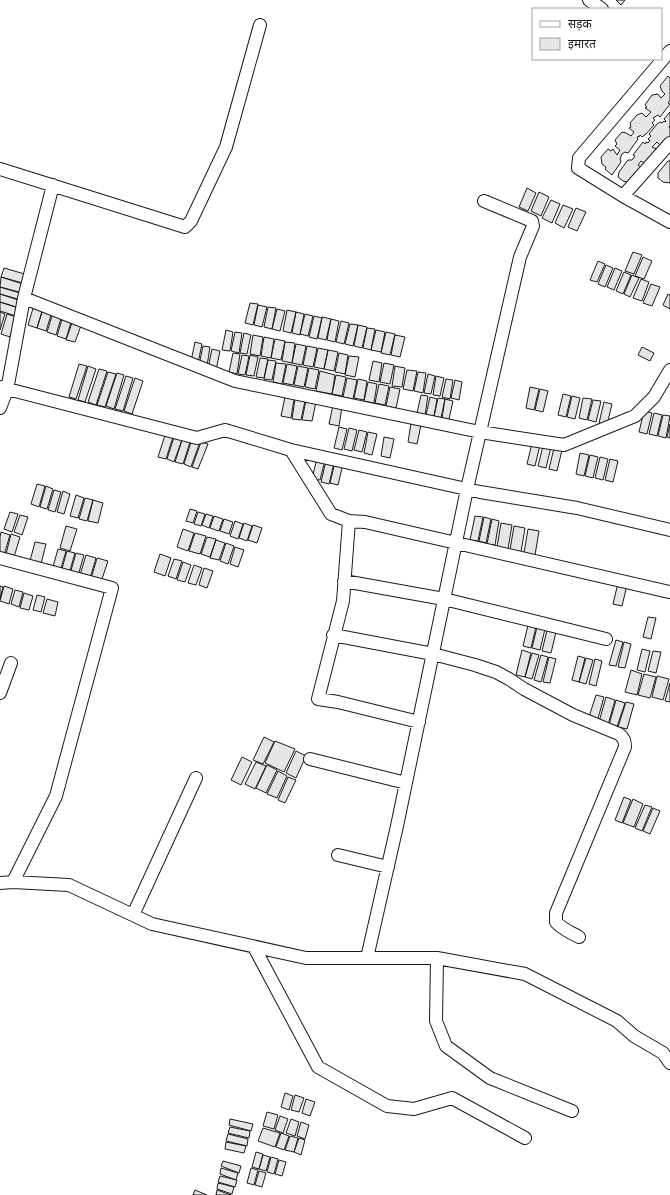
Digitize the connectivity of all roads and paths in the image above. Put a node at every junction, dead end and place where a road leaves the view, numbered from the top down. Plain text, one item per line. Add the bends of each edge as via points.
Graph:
1 (589, 0) edge
2 (601, 8) edge
3 (260, 26) dead end
4 (662, 60) edge
5 (670, 143) edge
6 (0, 169) edge
7 (53, 185) junction
8 (623, 196) junction
9 (484, 201) dead end
10 (670, 222) edge
11 (24, 298) junction
12 (670, 370) edge
13 (4, 389) edge
14 (0, 408) edge
15 (480, 432) junction
16 (291, 450) junction
17 (467, 489) junction
18 (349, 521) junction
19 (670, 530) edge
20 (456, 543) junction
21 (0, 558) edge
22 (344, 581) junction
23 (669, 592) edge
24 (444, 599) junction
25 (333, 635) junction
26 (606, 639) dead end
27 (433, 654) junction
28 (12, 663) dead end
29 (0, 693) edge
30 (419, 722) junction
31 (310, 759) dead end
32 (196, 778) dead end
33 (406, 784) junction
34 (338, 855) dead end
35 (388, 867) junction
36 (14, 882) junction
37 (0, 884) edge
38 (133, 915) junction
39 (579, 937) dead end
40 (254, 946) junction
41 (367, 958) junction
42 (437, 958) junction
43 (670, 1063) edge
44 (572, 1111) dead end
45 (526, 1138) dead end

1 - 2 street
3 - 7 street via 226,147 191,221 185,228
4 - 8 street via 579,158 578,168
5 - 8 street
6 - 7 street
7 - 11 street
8 - 10 street
9 - 15 street via 532,221 533,226 520,257
11 - 13 street
11 - 15 street via 235,381
12 - 15 street via 654,397 635,416 564,446
13 - 14 street
13 - 16 street via 197,438 225,430
15 - 17 street
16 - 17 street
16 - 18 street via 331,514
17 - 19 street via 577,508
17 - 20 street
18 - 20 street via 365,522
18 - 22 street
20 - 23 street
20 - 24 street
21 - 36 street via 112,588 56,796
22 - 24 street
22 - 25 street via 342,601
24 - 26 street
24 - 27 street
25 - 27 street
25 - 30 street via 318,699
27 - 30 street
27 - 39 street via 496,672 547,702 623,738 625,747 556,913 556,922
28 - 29 street
30 - 33 street
31 - 33 street
32 - 38 street
33 - 35 street
34 - 35 street
35 - 41 street
36 - 37 street
36 - 38 street via 69,885
38 - 40 street via 152,924
40 - 41 street via 306,958
40 - 45 street via 318,1067 387,1106 414,1109 452,1098
41 - 42 street
42 - 43 street via 525,974 617,1021 634,1036 663,1053
42 - 44 street via 436,1021 446,1046 490,1078

